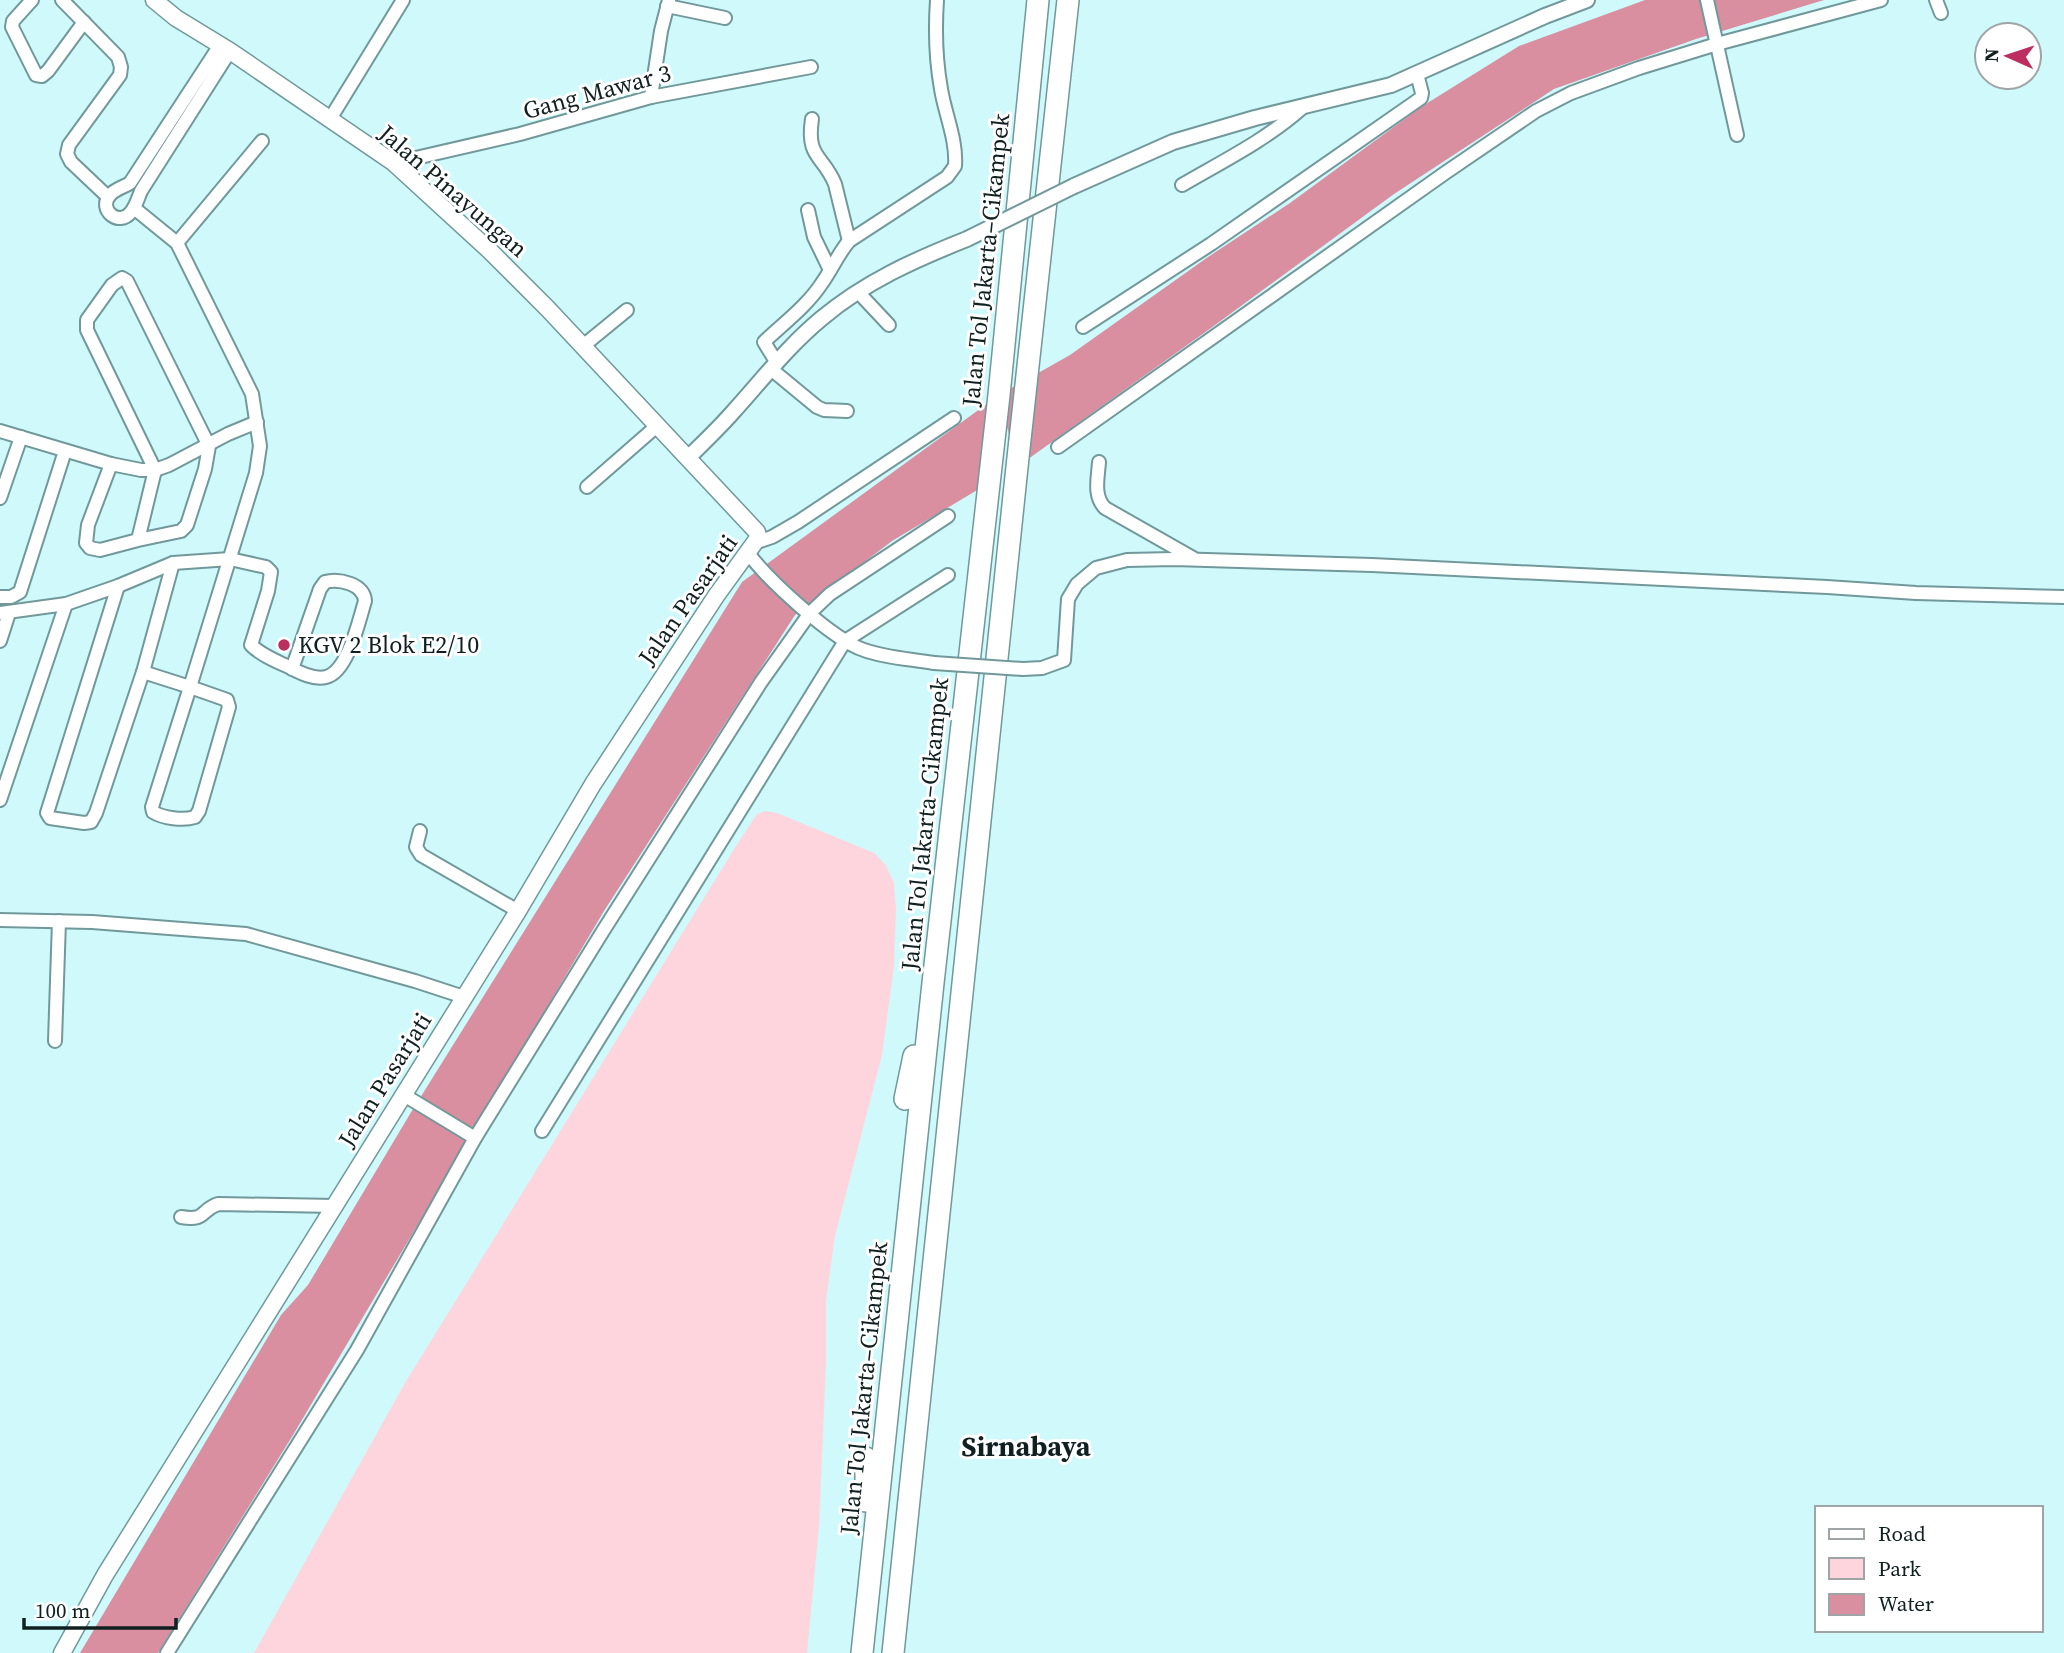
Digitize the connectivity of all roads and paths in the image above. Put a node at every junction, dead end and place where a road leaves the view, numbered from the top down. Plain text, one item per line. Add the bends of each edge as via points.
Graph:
1 (32, 0) edge
2 (62, 0) edge
3 (154, 0) edge
4 (403, 0) edge
5 (937, 0) edge
6 (1038, 0) edge
7 (1068, 0) edge
8 (1587, 0) edge
9 (1707, 0) edge
10 (1881, 0) edge
11 (1936, 0) edge
12 (668, 3) edge
13 (1941, 13) dead end
14 (725, 18) dead end
15 (84, 22) junction
16 (1717, 38) junction
17 (225, 48) junction
18 (811, 67) dead end
19 (1417, 74) junction
20 (651, 97) junction
21 (1302, 108) junction
22 (330, 119) junction
23 (812, 119) dead end
24 (1737, 135) dead end
25 (262, 141) dead end
26 (394, 163) junction
27 (140, 181) junction
28 (1182, 185) dead end
29 (108, 197) junction
30 (134, 208) junction
31 (808, 211) dead end
32 (849, 241) junction
33 (177, 243) junction
34 (830, 270) junction
35 (858, 292) junction
36 (627, 310) dead end
37 (889, 325) dead end
38 (1083, 327) dead end
39 (583, 346) junction
40 (774, 366) junction
41 (847, 411) dead end
42 (954, 418) dead end
43 (257, 422) junction
44 (658, 425) junction
45 (0, 431) edge
46 (21, 437) junction
47 (209, 446) junction
48 (1058, 447) dead end
49 (65, 451) junction
50 (688, 458) junction
51 (1099, 462) dead end
52 (111, 464) junction
53 (155, 470) junction
54 (587, 487) dead end
55 (0, 498) edge
56 (948, 516) dead end
57 (138, 540) junction
58 (755, 550) junction
59 (230, 559) junction
60 (1197, 560) junction
61 (173, 563) junction
62 (948, 575) dead end
63 (118, 586) junction
64 (0, 597) edge
65 (2064, 597) edge
66 (65, 604) junction
67 (806, 610) junction
68 (5, 613) edge
69 (0, 641) edge
70 (845, 641) junction
71 (292, 669) junction
72 (144, 672) junction
73 (190, 687) junction
74 (0, 800) edge
75 (420, 831) dead end
76 (518, 911) junction
77 (0, 920) edge
78 (58, 921) junction
79 (933, 984) junction
80 (464, 997) junction
81 (55, 1041) dead end
82 (404, 1095) junction
83 (905, 1099) dead end
84 (542, 1131) dead end
85 (475, 1138) junction
86 (336, 1206) junction
87 (181, 1217) dead end
88 (866, 1458) dead end
89 (865, 1625) junction
90 (62, 1653) edge
91 (167, 1653) edge
92 (862, 1653) edge
93 (893, 1653) edge

1 - 15 street via 12,27 36,75 48,71
2 - 15 street
3 - 17 main road, Jalan Pinayungan
4 - 22 street
5 - 32 street via 940,86 955,166 947,177
6 - 79 highway, Jalan Tol Jakarta–Cikampek
7 - 93 highway
8 - 19 street
9 - 16 street
10 - 16 street
11 - 13 street
12 - 14 street
12 - 20 street
15 - 29 street via 118,57 120,75 67,154
16 - 24 street
16 - 48 street via 1571,93 1536,111
17 - 22 main road, Jalan Pinayungan
17 - 27 street
18 - 20 street, Gang Mawar 3
19 - 21 street
19 - 38 street via 1421,98
20 - 26 street, Gang Mawar 3
21 - 28 street via 1265,137
21 - 35 street, bridge via 1173,142 903,265
22 - 26 main road, Jalan Pinayungan
23 - 32 street via 811,142 835,184
25 - 33 street
26 - 39 main road, Jalan Pinayungan via 490,251
27 - 29 street
27 - 30 street
29 - 30 street via 111,216 124,218
30 - 33 street
31 - 34 street
32 - 34 street
33 - 43 street via 252,394
34 - 40 street via 810,299 764,342
35 - 37 street
35 - 40 street via 820,320
36 - 39 street
39 - 44 main road, Jalan Pinayungan
40 - 41 street via 817,407
40 - 50 street
42 - 58 street
43 - 47 street
43 - 59 street via 256,472
44 - 50 main road, Jalan Pinayungan
44 - 54 street
45 - 46 street
46 - 49 street
46 - 55 street
47 - 53 street
47 - 53 street via 127,281 117,280 87,320 87,330
47 - 57 street via 187,525 181,531
49 - 52 street
49 - 64 street via 20,593
50 - 58 main road, Jalan Pinayungan via 757,533
51 - 60 street via 1097,495 1105,508
52 - 53 street
52 - 57 street via 88,525 86,543 100,550
53 - 57 street
56 - 67 street
58 - 67 street
58 - 76 main road, Jalan Pasarjati via 716,596 593,784
59 - 61 street
59 - 71 street via 271,572 251,645
59 - 73 street
60 - 65 street
60 - 70 street, bridge via 1127,560 1090,571 1068,599 1064,660 1042,668 934,663 864,650
61 - 63 street
61 - 72 street
62 - 70 street
63 - 66 street
63 - 72 street via 47,813 50,818 91,821
66 - 68 street
66 - 74 street
67 - 70 street
67 - 85 street
68 - 69 street
70 - 84 street
71 - 71 street via 322,678 341,667 365,601 362,590 325,582
72 - 73 street
73 - 73 street via 227,700 229,707 199,811 188,819 158,815 152,807
75 - 76 street via 416,847 421,855
76 - 80 main road, Jalan Pasarjati
77 - 78 street
78 - 80 street via 246,934
78 - 81 street
79 - 83 highway
79 - 89 highway, Jalan Tol Jakarta–Cikampek
80 - 82 main road, Jalan Pasarjati
82 - 85 street
82 - 86 main road, Jalan Pasarjati
85 - 91 street via 357,1350
86 - 87 street via 214,1204 199,1218
86 - 90 main road, Jalan Pasarjati via 105,1575
88 - 89 highway
89 - 92 highway, Jalan Tol Jakarta–Cikampek

